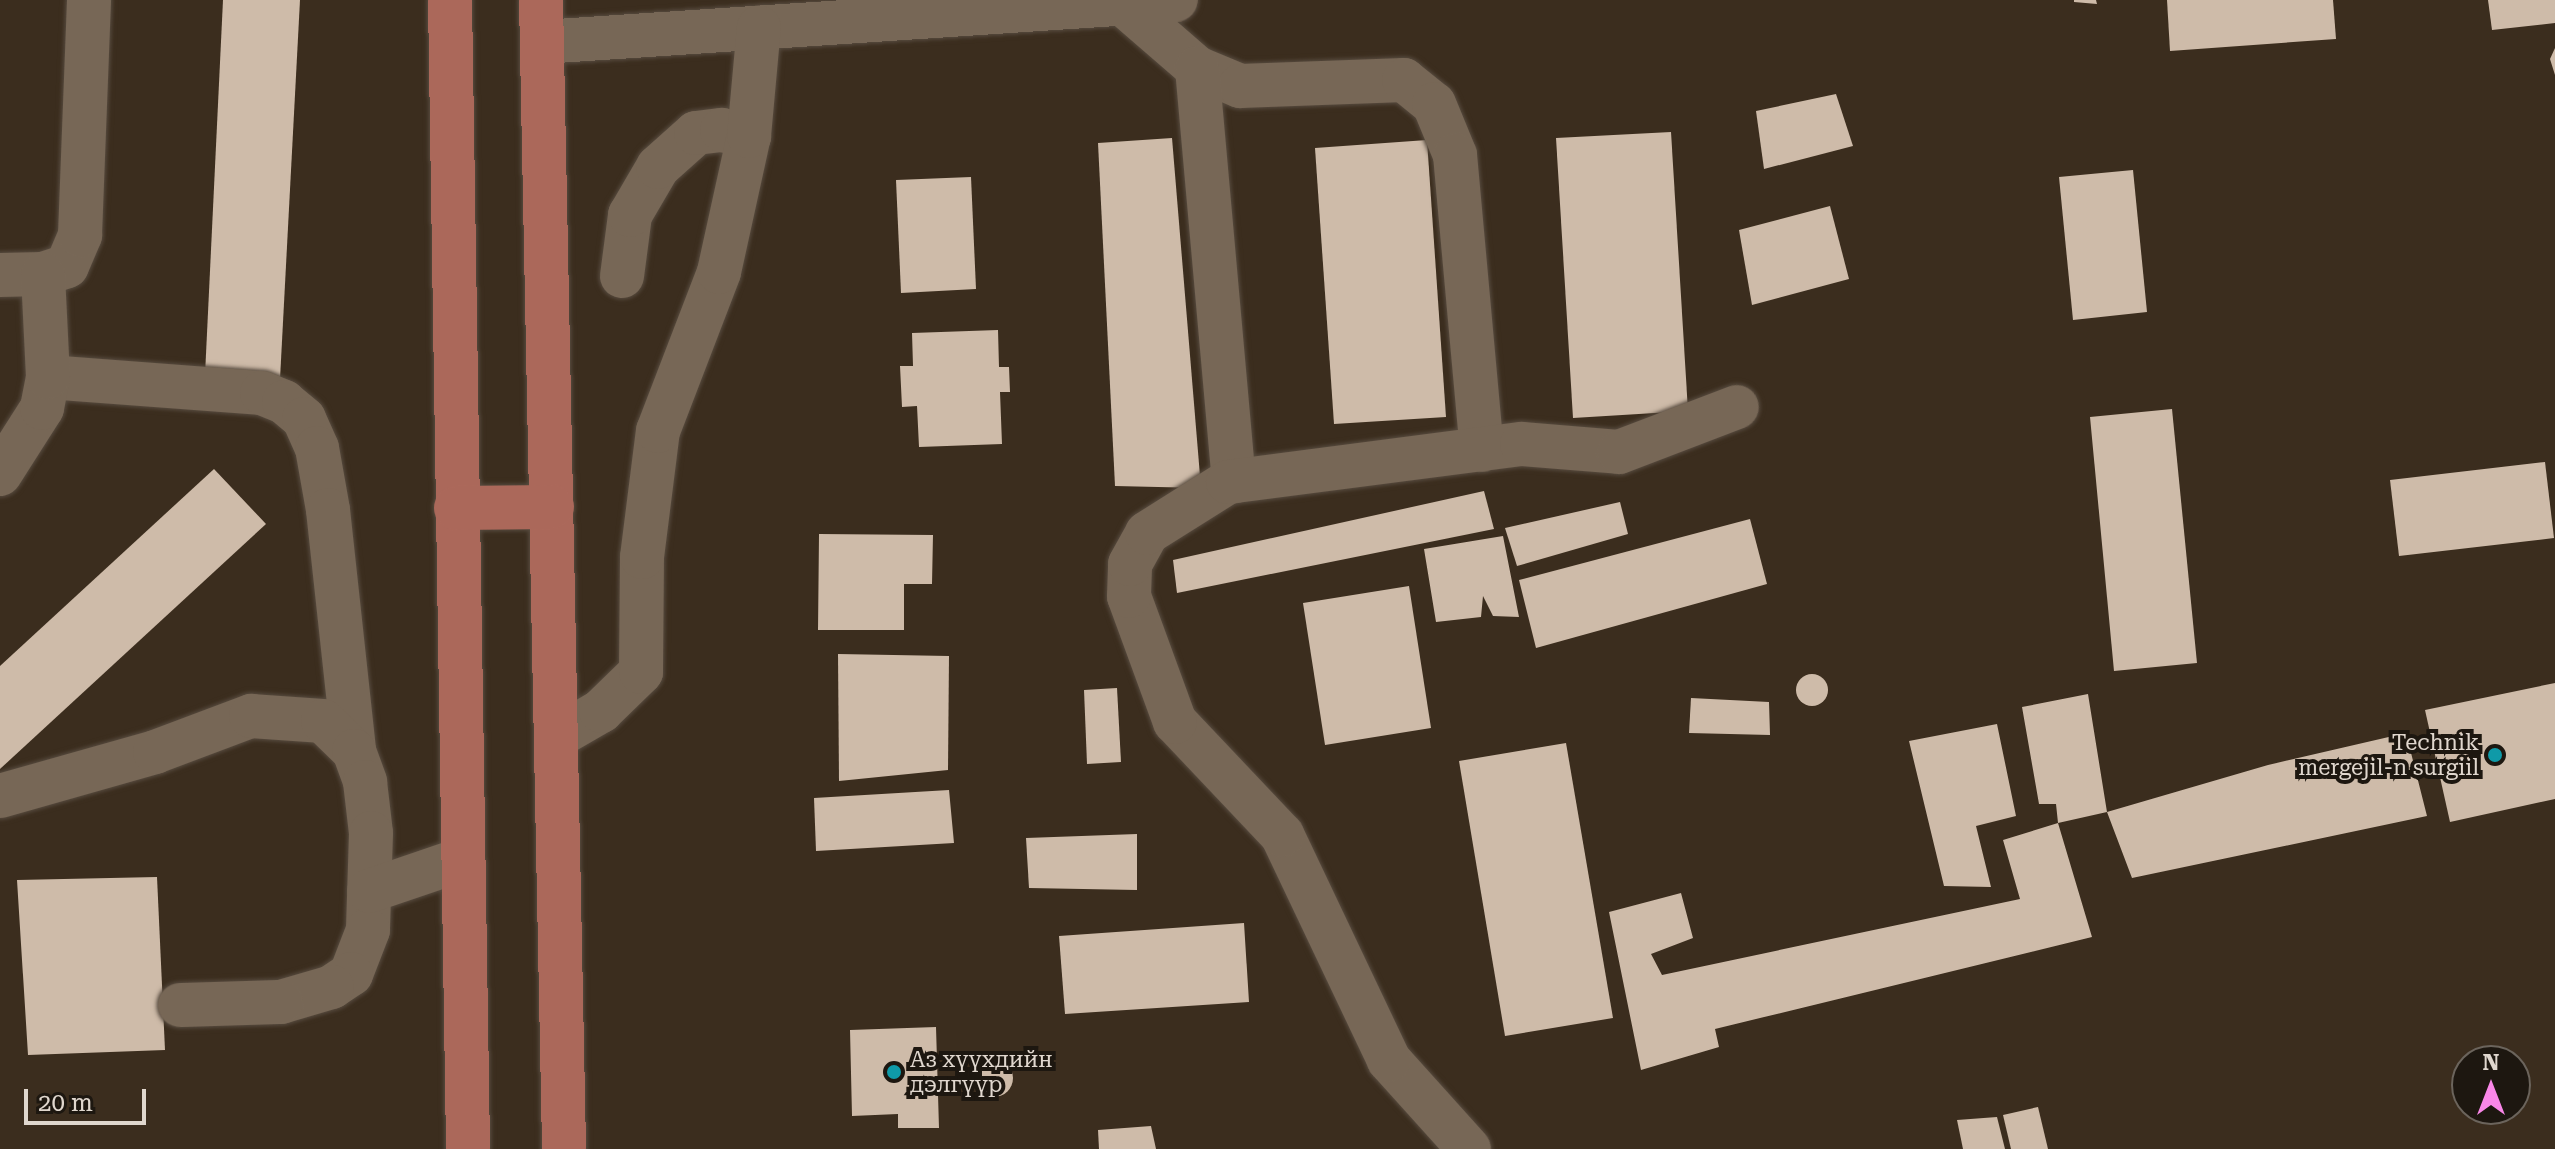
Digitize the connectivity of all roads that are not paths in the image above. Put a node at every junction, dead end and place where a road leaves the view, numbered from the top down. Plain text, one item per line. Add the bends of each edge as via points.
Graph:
1 (89, 0) edge
2 (450, 0) edge
3 (1176, 0) edge
4 (1122, 3) junction
5 (542, 21) edge
6 (759, 27) junction
7 (1197, 68) junction
8 (749, 136) junction
9 (43, 274) junction
10 (0, 275) edge
11 (622, 276) dead end
12 (48, 377) junction
13 (1737, 407) dead end
14 (1482, 450) junction
15 (0, 474) edge
16 (1234, 481) junction
17 (552, 507) junction
18 (456, 508) junction
19 (556, 737) junction
20 (354, 751) junction
21 (0, 796) edge
22 (463, 859) junction
23 (369, 891) junction
24 (180, 1005) dead end
25 (468, 1149) edge
26 (564, 1149) edge
27 (1469, 1149) edge

1 - 9 street via 80,235 67,266
2 - 18 main road
3 - 4 street
4 - 6 street
4 - 7 street
5 - 6 street
5 - 17 main road
6 - 8 street
7 - 14 street via 1240,86 1404,80 1434,104 1455,155
7 - 16 street
8 - 11 street via 722,130 696,133 658,167 630,215
8 - 19 street via 719,272 658,431 642,557 641,672 601,711
9 - 10 street
9 - 12 street
12 - 15 street via 42,408
12 - 20 street via 262,393 304,419 317,448 328,510
13 - 14 street via 1619,452 1522,444
14 - 16 street
16 - 27 street via 1147,533 1130,564 1129,596 1175,722 1282,835 1389,1060
17 - 18 main road
17 - 19 main road
18 - 22 main road
19 - 26 main road
20 - 21 street via 323,721 251,716 155,752
20 - 23 street via 365,782 371,833
22 - 23 street
22 - 25 main road
23 - 24 street via 360,957 351,974 332,987 281,1002

